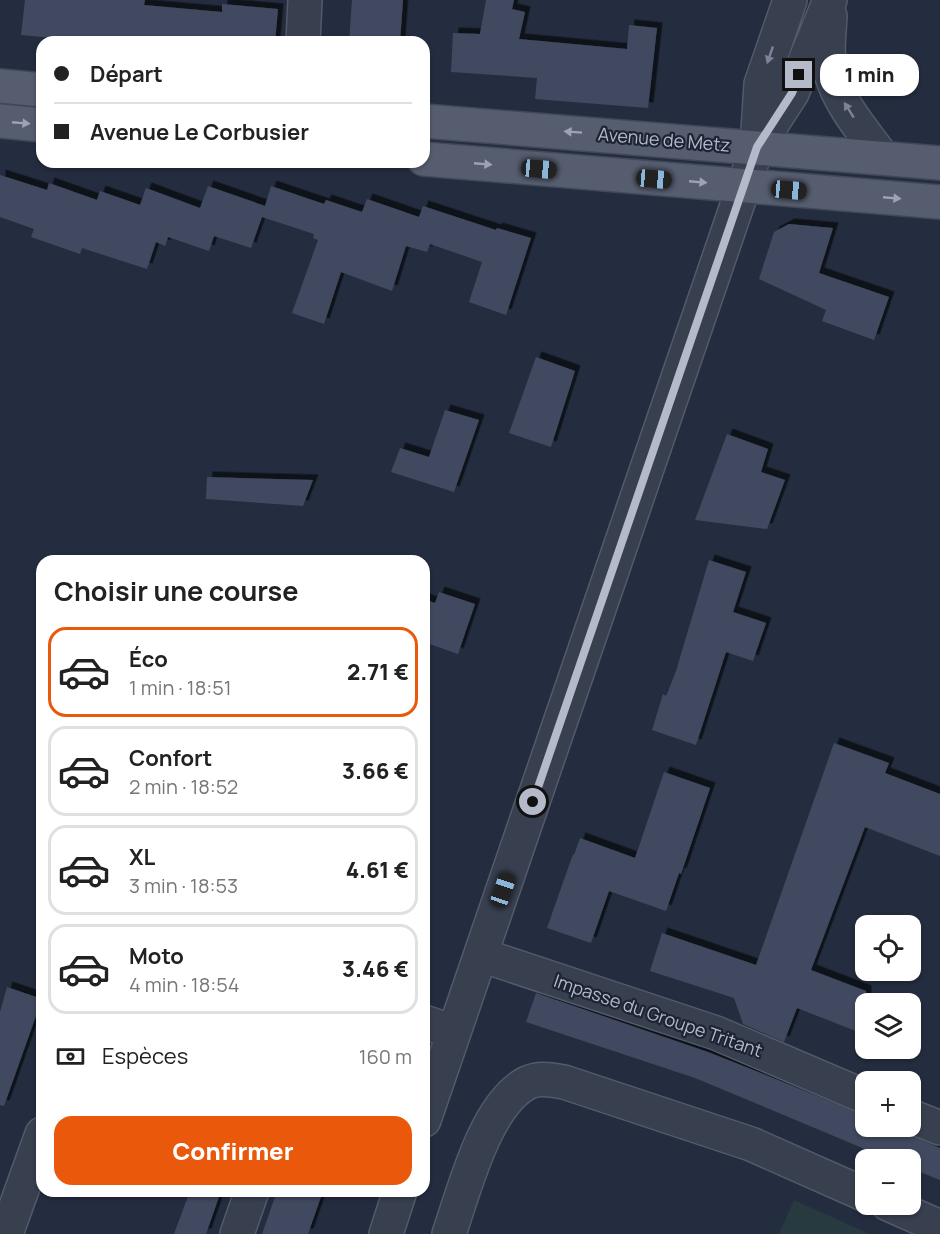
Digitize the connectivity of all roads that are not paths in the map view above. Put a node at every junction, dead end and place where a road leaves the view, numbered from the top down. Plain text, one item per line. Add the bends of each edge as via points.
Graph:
1 (305, 0) edge
2 (789, 0) edge
3 (830, 0) edge
4 (303, 36) edge
5 (0, 86) edge
6 (36, 89) edge
7 (0, 121) edge
8 (430, 121) edge
9 (36, 124) edge
10 (757, 147) junction
11 (883, 158) junction
12 (430, 160) edge
13 (940, 163) edge
14 (744, 186) junction
15 (940, 202) edge
16 (481, 955) junction
17 (439, 1027) edge
18 (430, 1086) edge
19 (855, 1091) edge
20 (921, 1120) edge
21 (940, 1128) edge
22 (36, 1151) edge
23 (855, 1189) edge
24 (250, 1197) edge
25 (398, 1197) edge
26 (913, 1215) edge
27 (940, 1227) edge
28 (6, 1234) edge
29 (237, 1234) edge
30 (386, 1234) edge
31 (449, 1234) edge

1 - 4 street
2 -> 10 street via 761,84
3 - 10 street via 792,93
11 -> 3 street via 859,126 831,73
5 - 6 main road
7 -> 9 main road
10 -> 8 main road, Avenue de Metz
10 - 11 main road, Avenue de Metz
10 - 14 street
11 - 13 main road, Avenue de Metz
12 -> 14 main road
14 -> 15 main road
14 - 16 street
16 - 17 street
16 - 19 street, Impasse du Groupe Tritant via 716,1033
17 - 18 street
20 - 21 street
22 - 28 street
23 - 31 street via 751,1144 547,1079 529,1082 498,1110
24 - 29 street
25 - 30 street
26 - 27 street

